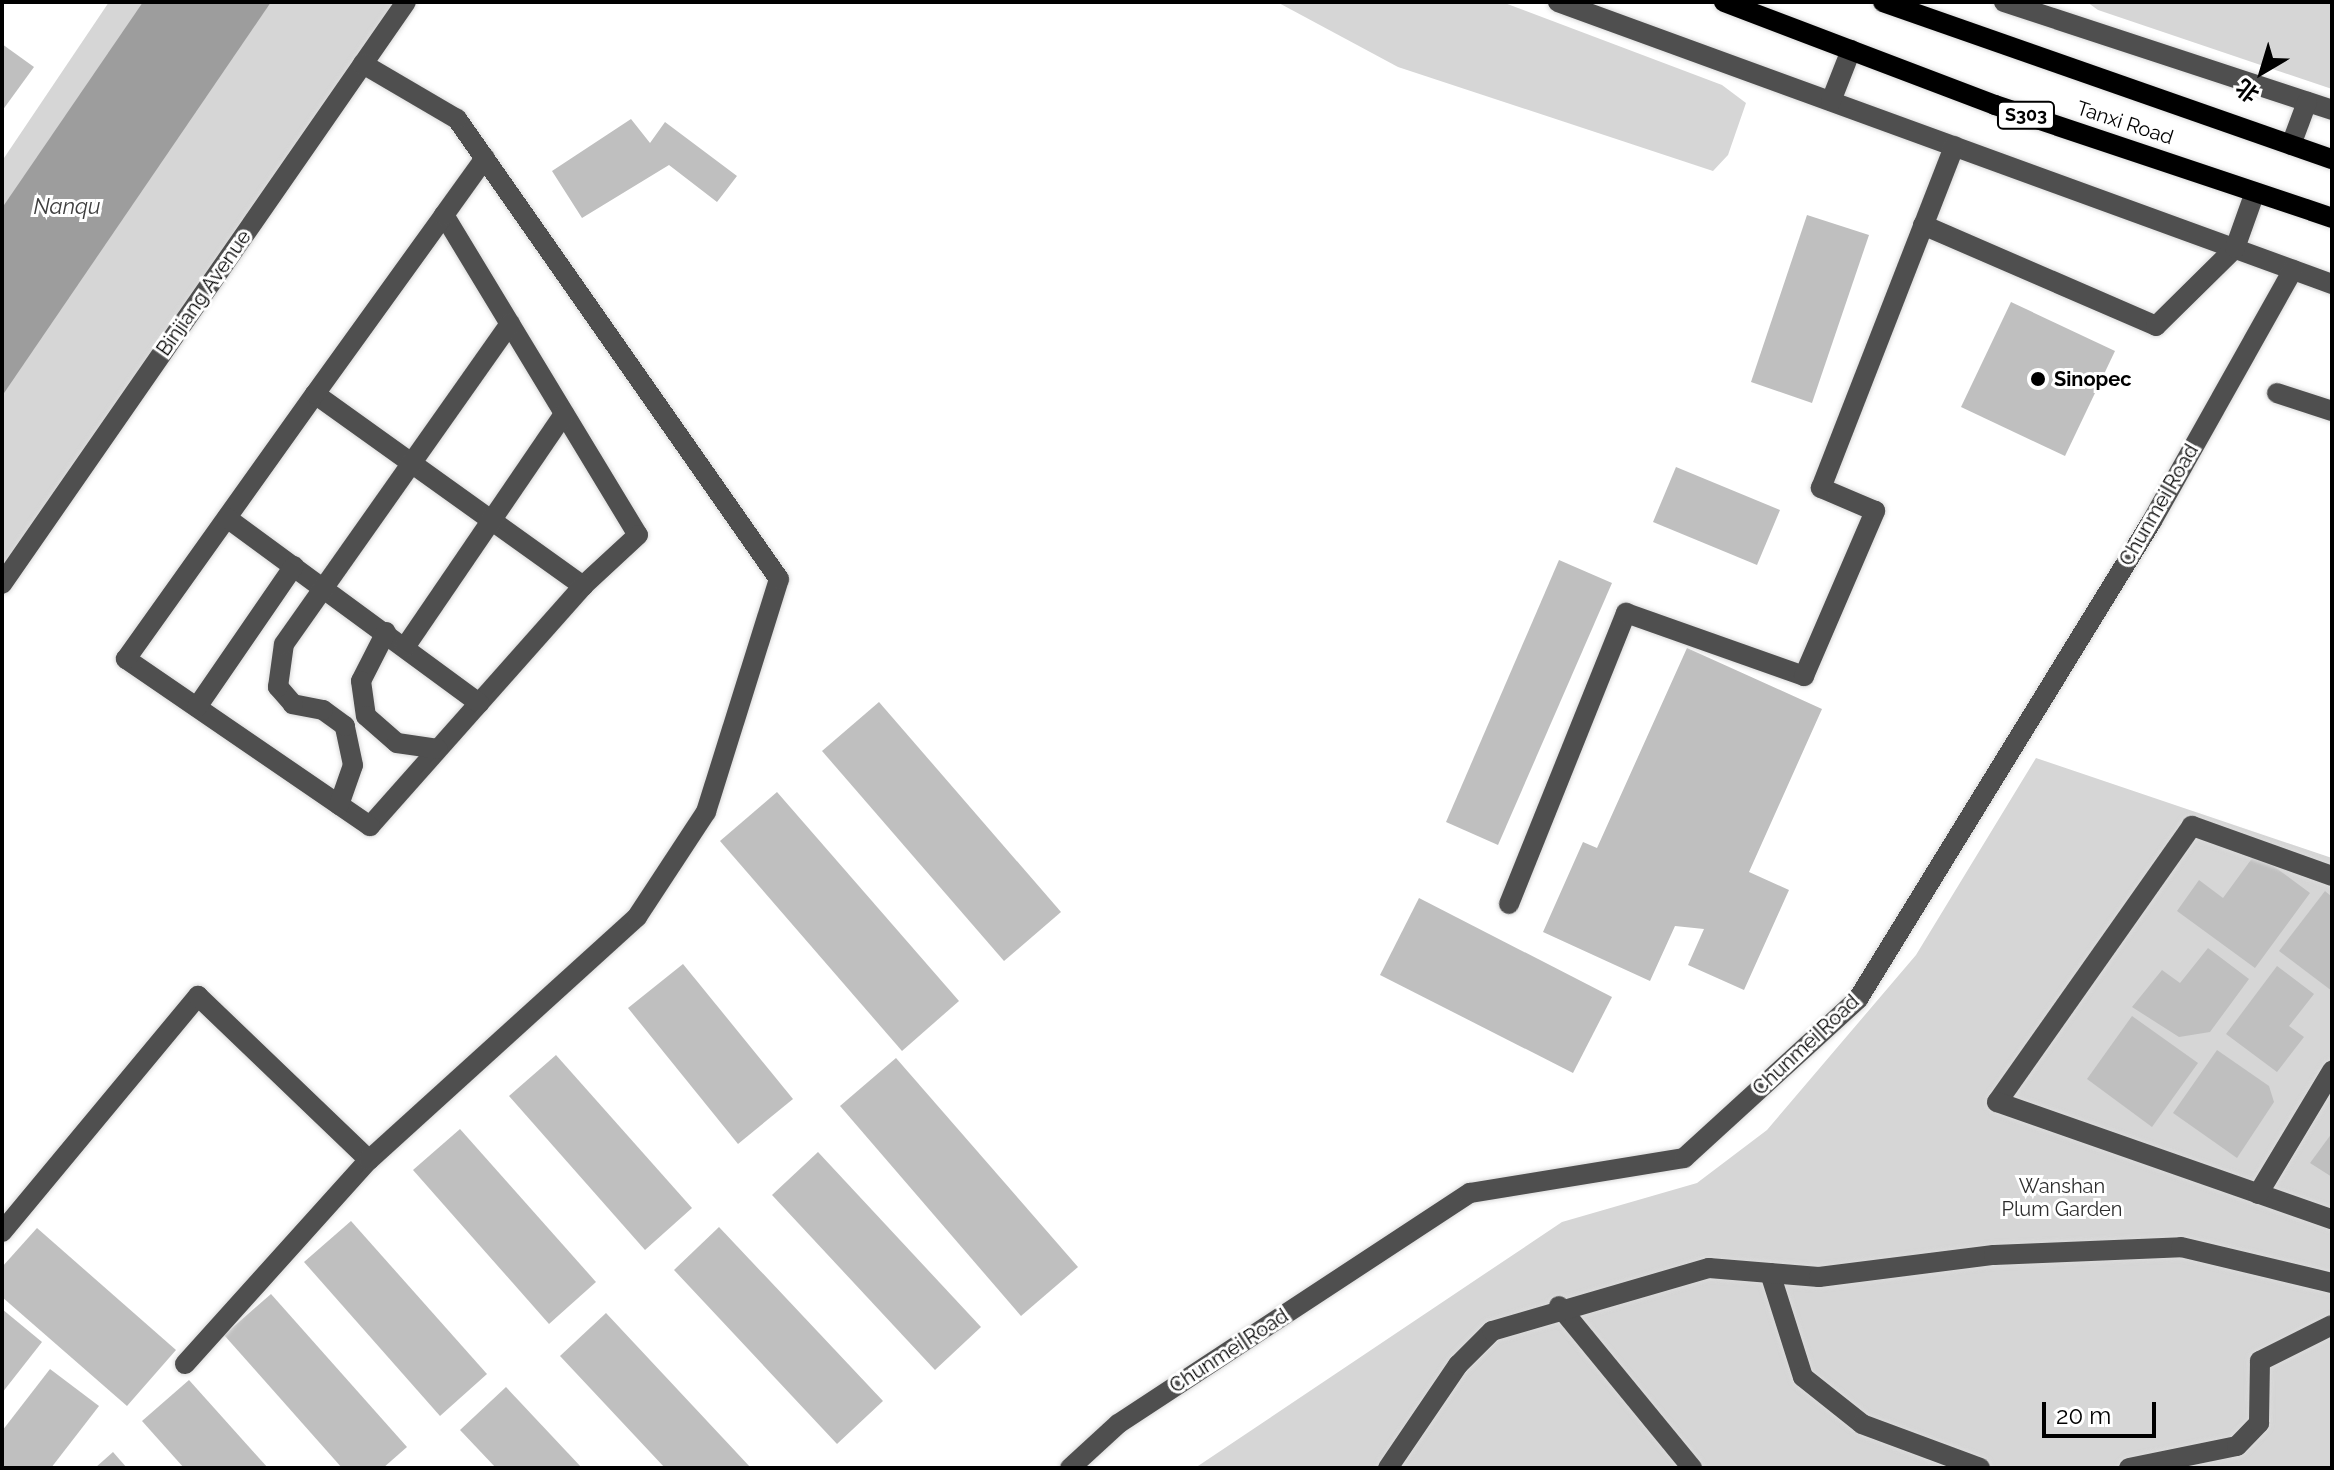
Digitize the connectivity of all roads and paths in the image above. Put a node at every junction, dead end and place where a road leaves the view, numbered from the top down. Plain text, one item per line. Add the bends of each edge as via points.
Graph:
1 (406, 2) edge
2 (1558, 2) edge
3 (1724, 2) edge
4 (1883, 2) edge
5 (2008, 3) edge
6 (1851, 50) junction
7 (363, 64) junction
8 (1831, 101) junction
9 (2307, 102) junction
10 (2332, 110) edge
11 (2291, 145) junction
12 (1954, 146) junction
13 (485, 158) junction
14 (2332, 159) edge
15 (2255, 192) junction
16 (444, 215) junction
17 (2332, 218) edge
18 (1923, 225) junction
19 (2235, 248) junction
20 (2293, 270) junction
21 (2332, 284) edge
22 (510, 324) junction
23 (2277, 393) dead end
24 (315, 394) junction
25 (2332, 411) edge
26 (564, 414) junction
27 (413, 465) junction
28 (227, 518) junction
29 (492, 521) junction
30 (294, 566) junction
31 (2, 584) edge
32 (583, 586) junction
33 (327, 589) junction
34 (386, 632) junction
35 (405, 647) junction
36 (479, 703) junction
37 (197, 707) junction
38 (438, 749) junction
39 (339, 805) junction
40 (2332, 876) edge
41 (1509, 904) dead end
42 (2332, 1071) edge
43 (369, 1160) junction
44 (2258, 1194) junction
45 (2332, 1219) edge
46 (2, 1232) edge
47 (1770, 1273) junction
48 (2332, 1283) edge
49 (1559, 1306) junction
50 (2332, 1325) edge
51 (185, 1364) dead end
52 (1070, 1468) edge
53 (1388, 1468) edge
54 (1692, 1468) edge
55 (1980, 1468) edge
56 (2129, 1468) edge

1 - 7 street, Binjiang Avenue
2 - 8 street
3 - 6 main road, Tanxi Road / S303
4 - 11 main road, Tanxi Road
5 - 9 street
6 - 8 street
6 - 15 main road, Tanxi Road / S303
7 - 13 street via 457,119
7 - 31 street, Binjiang Avenue
8 - 12 street
9 - 10 street
9 - 11 street
11 - 14 main road, Tanxi Road
12 - 18 street
12 - 19 street
13 - 16 street
13 - 43 street via 779,579 706,812 637,917
15 - 17 main road, Tanxi Road / S303
15 - 19 street
16 - 22 street
16 - 24 street
18 - 19 street via 2156,326
18 - 41 street via 1821,488 1875,511 1804,676 1626,613
19 - 20 street
20 - 21 street
20 - 52 street, Chunmei Road via 2152,521 1858,999 1684,1158 1470,1193 1118,1424
22 - 26 street
22 - 27 street
23 - 25 street
24 - 27 street
24 - 28 street
26 - 29 street
26 - 32 street via 638,535
27 - 29 street
27 - 33 street
28 - 30 street
28 - 37 street via 126,659
29 - 32 street
29 - 35 street
30 - 33 street
30 - 37 street
32 - 36 street
33 - 34 street
33 - 39 street via 284,644 278,687 293,704 323,710 345,726 353,765
34 - 35 street
34 - 38 street via 361,681 366,716 397,743
35 - 36 street
36 - 38 street
37 - 39 street
38 - 39 street via 370,826
40 - 44 street via 2192,826 1997,1102
42 - 44 street
43 - 46 street via 198,996
43 - 51 street
44 - 45 street
47 - 48 street via 1819,1277 1994,1255 2181,1247
47 - 49 street via 1709,1268
47 - 55 street via 1803,1377 1862,1424
49 - 53 street via 1492,1331 1458,1365
49 - 54 street
50 - 56 street via 2260,1361 2259,1423 2237,1446

